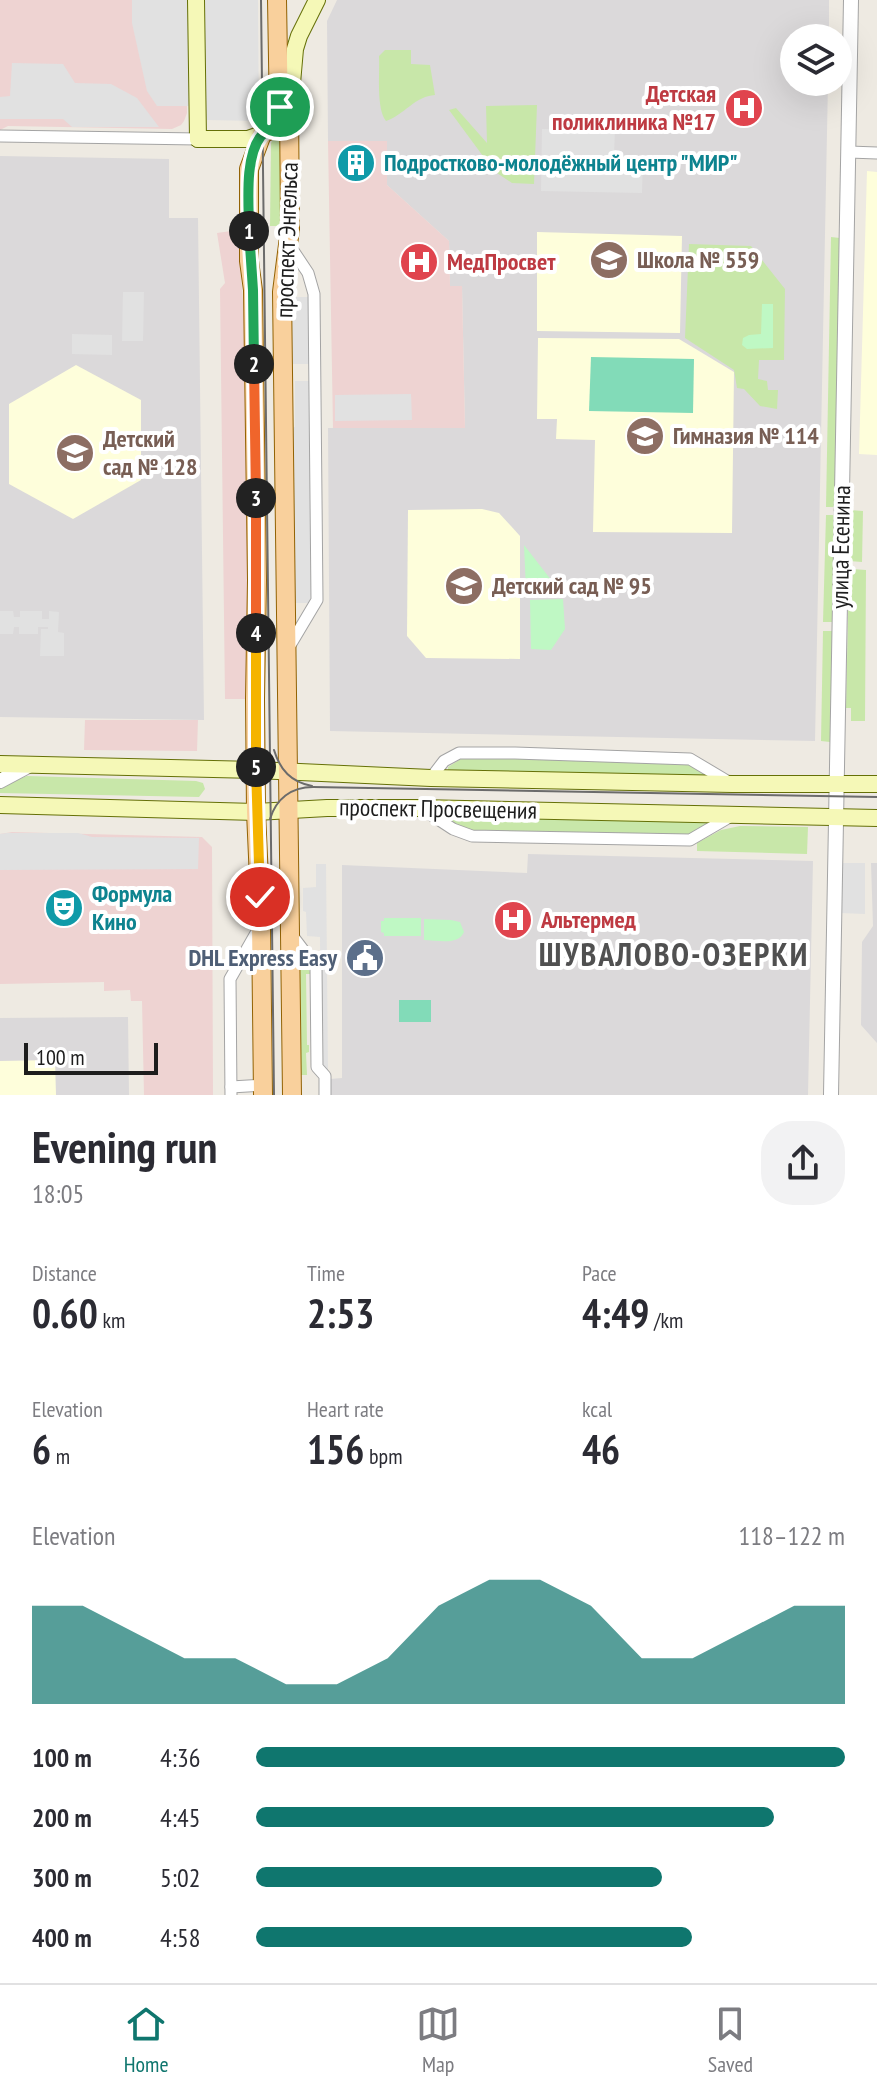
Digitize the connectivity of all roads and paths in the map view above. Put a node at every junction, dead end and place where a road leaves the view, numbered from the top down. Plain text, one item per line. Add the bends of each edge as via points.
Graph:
1 (196, 0) edge
2 (277, 0) edge
3 (286, 0) edge
4 (317, 0) edge
5 (851, 0) edge
6 (290, 106) junction
7 (262, 134) junction
8 (0, 136) edge
9 (198, 139) junction
10 (849, 152) junction
11 (877, 153) edge
12 (249, 169) junction
13 (288, 243) junction
14 (286, 651) junction
15 (0, 764) edge
16 (30, 765) junction
17 (256, 770) junction
18 (288, 772) junction
19 (431, 778) junction
20 (0, 781) edge
21 (837, 783) junction
22 (732, 784) junction
23 (877, 784) edge
24 (0, 805) edge
25 (420, 808) junction
26 (288, 809) junction
27 (256, 812) junction
28 (734, 814) junction
29 (836, 817) junction
30 (877, 818) edge
31 (261, 924) junction
32 (290, 933) junction
33 (263, 1090) edge
34 (231, 1091) edge
35 (292, 1095) edge
36 (325, 1095) edge
37 (831, 1095) edge

1 - 9 main road
2 - 7 main road, проспект Энгельса via 279,118
3 - 6 main road, проспект Энгельса
4 - 6 main road, проспект Энгельса via 297,41
5 - 10 street, улица Есенина
6 - 13 main road, проспект Энгельса
7 - 9 main road
7 - 12 main road, проспект Энгельса
8 - 9 street
9 - 12 main road via 235,149
10 - 11 street
10 - 21 street, улица Есенина
12 - 17 main road, проспект Энгельса
13 - 14 main road, проспект Энгельса via 282,292
13 - 14 street via 308,273 314,294 317,600
14 - 18 main road, проспект Энгельса
15 - 16 main road, проспект Просвещения
16 - 17 main road, проспект Просвещения
16 - 20 street
17 - 18 main road, проспект Просвещения
17 - 27 main road, проспект Энгельса
18 - 19 main road, проспект Просвещения
18 - 26 main road, проспект Энгельса
19 - 22 main road, проспект Просвещения
19 - 22 street via 444,761 459,753 515,753 690,759
21 - 22 main road, проспект Просвещения
21 - 23 main road, проспект Просвещения
21 - 29 street, улица Есенина
24 - 27 main road, проспект Просвещения
25 - 26 main road, проспект Просвещения
25 - 28 main road, проспект Просвещения
25 - 28 street via 472,836 690,840
26 - 27 main road, проспект Просвещения
26 - 32 main road, проспект Энгельса
27 - 31 main road, проспект Энгельса
28 - 29 main road, проспект Просвещения
29 - 30 main road, проспект Просвещения
29 - 37 street, улица Есенина
31 - 33 main road, проспект Энгельса
31 - 34 street via 230,979
32 - 35 main road, проспект Энгельса
32 - 36 street via 316,967 317,1067 325,1076
33 - 34 street

